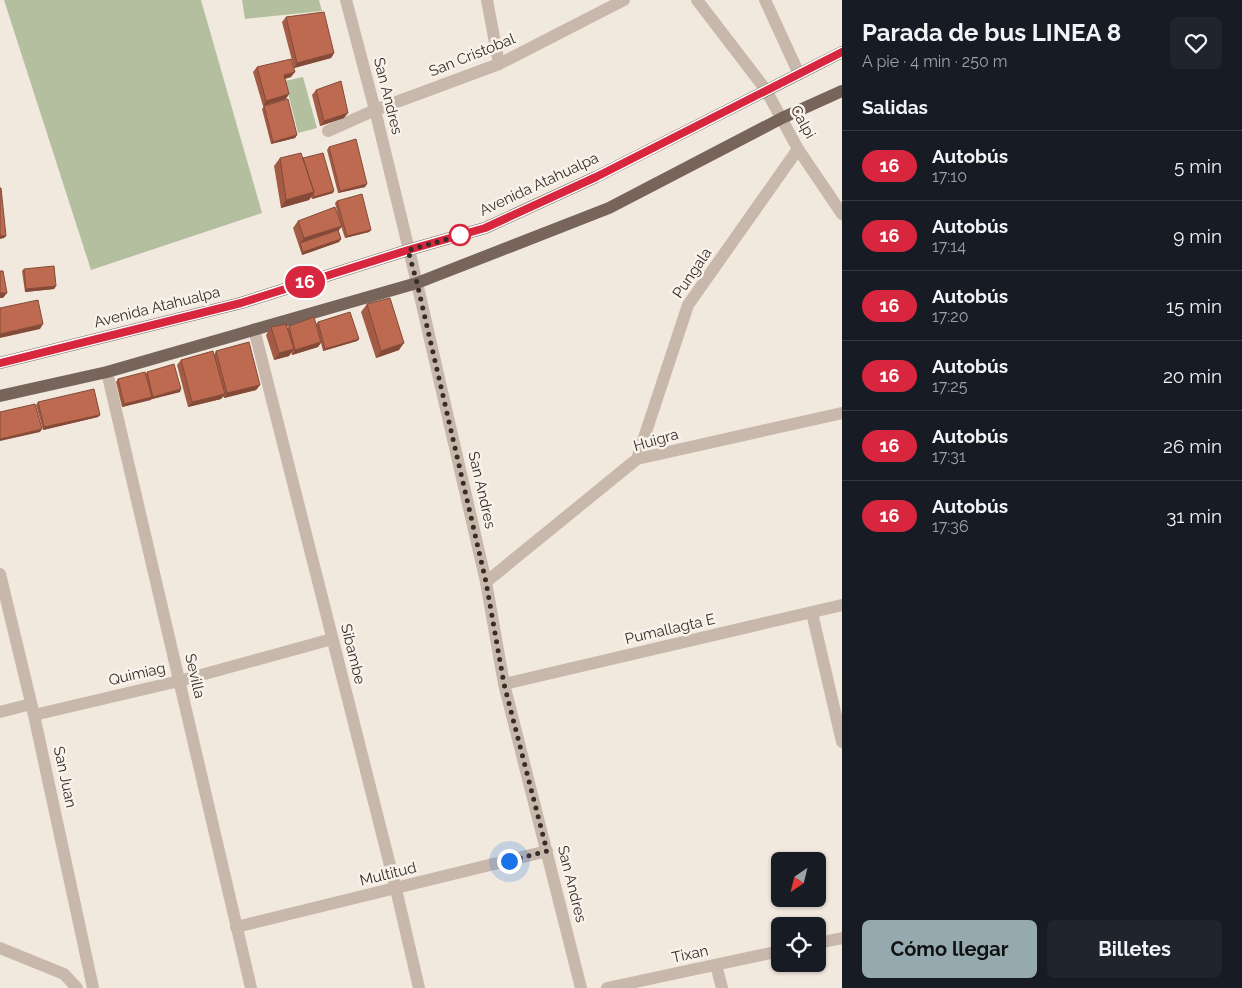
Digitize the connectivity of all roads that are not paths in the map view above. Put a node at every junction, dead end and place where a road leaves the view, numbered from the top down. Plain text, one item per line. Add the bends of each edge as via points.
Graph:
1 (346, 0) edge
2 (487, 0) edge
3 (624, 0) edge
4 (697, 0) edge
5 (764, 0) edge
6 (842, 52) edge
7 (499, 64) junction
8 (799, 74) junction
9 (766, 90) junction
10 (842, 91) edge
11 (375, 110) junction
12 (782, 118) junction
13 (328, 131) edge
14 (798, 149) junction
15 (842, 214) edge
16 (408, 250) junction
17 (417, 283) junction
18 (254, 329) junction
19 (0, 363) edge
20 (107, 372) junction
21 (0, 396) edge
22 (842, 413) edge
23 (636, 459) junction
24 (0, 574) edge
25 (486, 582) junction
26 (842, 606) edge
27 (812, 613) junction
28 (332, 638) junction
29 (179, 681) junction
30 (504, 684) junction
31 (33, 709) junction
32 (0, 712) edge
33 (842, 742) edge
34 (547, 851) junction
35 (396, 889) junction
36 (236, 927) junction
37 (842, 938) edge
38 (826, 941) edge
39 (0, 948) edge
40 (771, 953) edge
41 (716, 965) junction
42 (64, 974) junction
43 (65, 988) edge
44 (77, 988) edge
45 (93, 988) edge
46 (251, 988) edge
47 (419, 988) edge
48 (581, 988) edge
49 (607, 988) edge
50 (722, 988) edge

1 - 11 street, San Andres
2 - 7 street
3 - 7 street, San Cristobal
4 - 9 street, Calpi
5 - 8 street
6 - 8 main road, Avenida Atahualpa
7 - 11 street, San Cristobal
8 - 9 main road, Avenida Atahualpa
9 - 12 street, Calpi
9 - 16 main road, Avenida Atahualpa via 596,177 485,228
10 - 12 main road
11 - 13 street, San Cristobal
11 - 16 street, San Andres
12 - 14 street, Calpi
12 - 17 main road via 609,208
14 - 15 street, Calpi
14 - 23 street, Pungala via 688,305
16 - 17 street, San Andres
16 - 19 main road, Avenida Atahualpa via 241,303
17 - 18 main road
17 - 25 street, San Andres
18 - 20 main road
18 - 28 street, Sibambe
20 - 21 main road
20 - 29 street, Sevilla
22 - 23 street, Huigra
23 - 25 street, Huigra
24 - 31 street, San Juan
25 - 30 street, San Andres
26 - 27 street, Pumallagta E
27 - 30 street, Pumallagta E
27 - 33 street
28 - 29 street, Quimiag
28 - 35 street, Sibambe
29 - 31 street, Quimiag
29 - 36 street, Sevilla
30 - 34 street, San Andres
31 - 32 street, Quimiag
31 - 45 street, San Juan
34 - 35 street, Multitud
34 - 48 street, San Andres
35 - 36 street, Multitud
35 - 47 street, Sibambe
36 - 46 street, Sevilla
37 - 38 street
39 - 42 street
40 - 41 street, Tixan
41 - 49 street, Tixan
41 - 50 street
42 - 43 street
42 - 44 street

